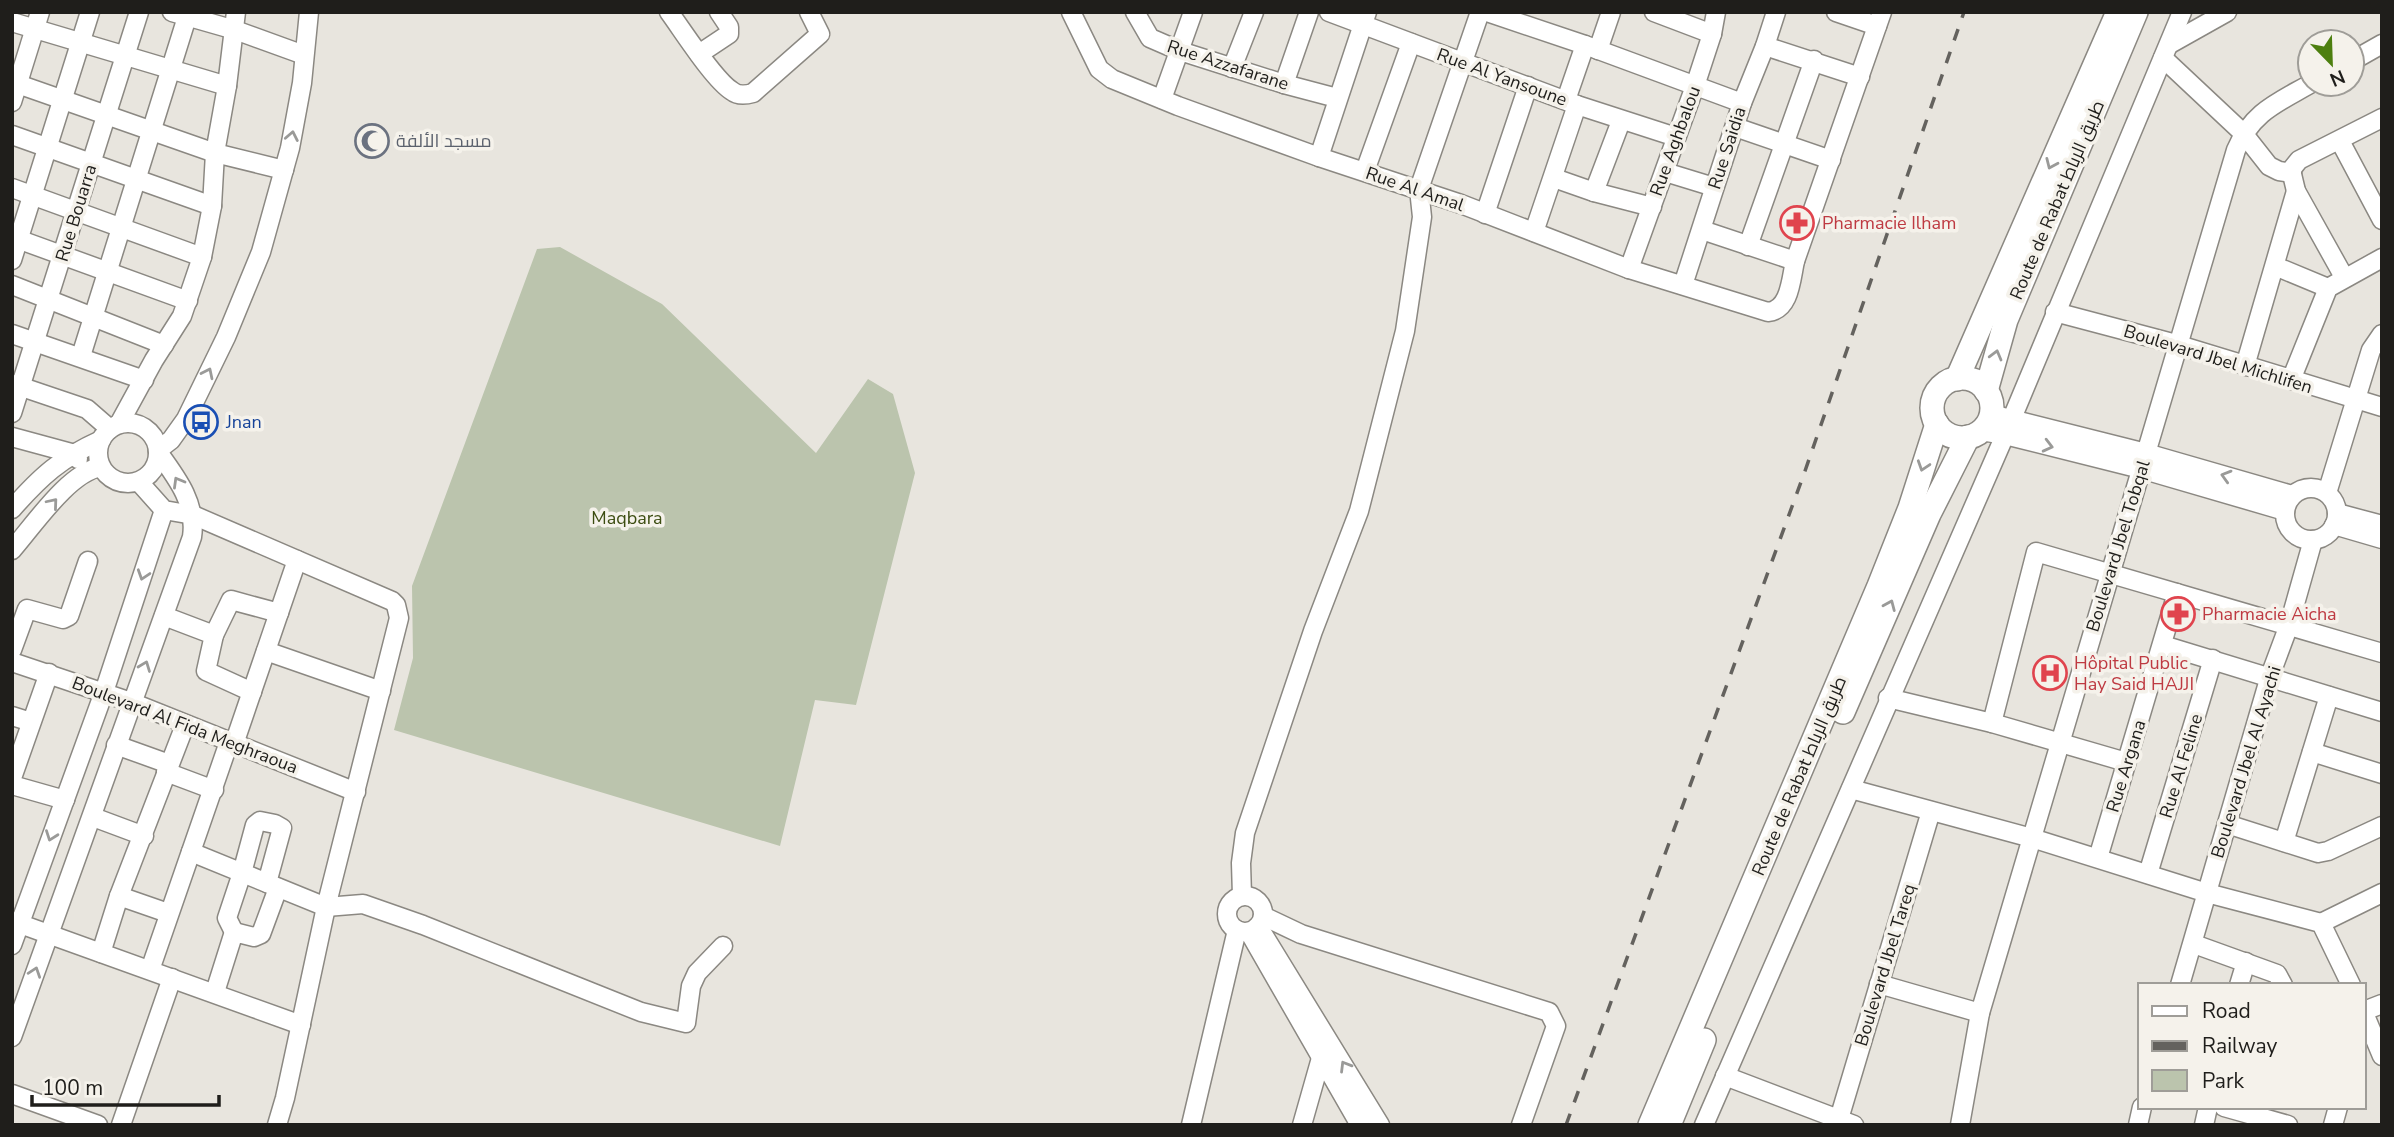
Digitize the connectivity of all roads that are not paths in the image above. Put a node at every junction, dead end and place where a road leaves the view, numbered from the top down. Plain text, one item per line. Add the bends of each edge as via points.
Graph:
1 (90, 12) edge
2 (139, 12) edge
3 (309, 12) edge
4 (669, 12) edge
5 (719, 12) edge
6 (809, 12) edge
7 (1071, 12) edge
8 (1135, 12) edge
9 (1193, 12) edge
10 (1254, 12) edge
11 (1309, 12) edge
12 (1329, 12) edge
13 (1480, 12) edge
14 (1487, 12) edge
15 (1611, 12) edge
16 (1716, 12) edge
17 (1776, 12) edge
18 (1836, 12) edge
19 (2118, 12) edge
20 (2136, 12) edge
21 (2182, 12) edge
22 (2227, 12) edge
23 (1657, 13) edge
24 (179, 15) edge
25 (1364, 18) edge
26 (1880, 19) edge
27 (37, 21) edge
28 (235, 21) edge
29 (12, 22) edge
30 (1712, 34) junction
31 (80, 43) junction
32 (1411, 43) junction
33 (2382, 44) edge
34 (1765, 46) junction
35 (1591, 47) junction
36 (1180, 51) junction
37 (2166, 51) junction
38 (2366, 53) edge
39 (699, 54) junction
40 (304, 55) junction
41 (125, 57) junction
42 (1814, 60) junction
43 (1462, 63) junction
44 (1233, 68) junction
45 (171, 70) junction
46 (1860, 76) junction
47 (15, 83) edge
48 (1284, 84) junction
49 (227, 86) junction
50 (1528, 86) junction
51 (1695, 86) junction
52 (2296, 92) edge
53 (1337, 98) junction
54 (61, 99) junction
55 (1162, 99) junction
56 (12, 102) edge
57 (1571, 102) junction
58 (1742, 103) junction
59 (106, 116) junction
60 (2382, 118) edge
61 (1621, 121) junction
62 (1735, 127) junction
63 (152, 130) junction
64 (2243, 133) junction
65 (12, 135) edge
66 (1676, 137) junction
67 (2340, 141) junction
68 (1785, 144) junction
69 (48, 147) junction
70 (215, 153) junction
71 (1319, 157) junction
72 (1831, 160) junction
73 (91, 163) junction
74 (284, 170) junction
75 (1365, 171) junction
76 (1665, 172) junction
77 (1554, 178) junction
78 (137, 179) junction
79 (2294, 182) junction
80 (1714, 187) junction
81 (12, 188) edge
82 (1419, 189) junction
83 (1594, 192) junction
84 (33, 195) junction
85 (212, 206) junction
86 (1652, 207) junction
87 (76, 211) junction
88 (1485, 214) junction
89 (2382, 220) edge
90 (122, 228) junction
91 (1702, 230) junction
92 (1534, 232) junction
93 (16, 238) edge
94 (1748, 246) junction
95 (62, 254) junction
96 (202, 257) junction
97 (2382, 258) edge
98 (12, 260) edge
99 (1795, 261) junction
100 (2275, 267) junction
101 (1629, 269) junction
102 (107, 271) junction
103 (2344, 277) junction
104 (12, 285) edge
105 (1683, 285) junction
106 (2328, 288) junction
107 (49, 300) junction
108 (188, 300) junction
109 (2055, 312) junction
110 (93, 317) junction
111 (12, 334) edge
112 (2382, 334) edge
113 (35, 342) junction
114 (2176, 344) junction
115 (164, 345) junction
116 (81, 356) junction
117 (2245, 366) junction
118 (1957, 379) junction
119 (144, 380) junction
120 (2291, 380) junction
121 (17, 386) edge
122 (1986, 391) junction
123 (2355, 400) junction
124 (2382, 407) edge
125 (12, 413) edge
126 (1937, 424) junction
127 (1991, 427) junction
128 (110, 431) junction
129 (12, 437) edge
130 (158, 451) junction
131 (71, 453) junction
132 (2144, 461) junction
133 (94, 468) junction
134 (139, 482) junction
135 (2327, 493) junction
136 (2288, 503) junction
137 (12, 509) edge
138 (164, 510) junction
139 (193, 515) junction
140 (2336, 519) junction
141 (2382, 525) edge
142 (2382, 539) edge
143 (2313, 540) junction
144 (12, 550) edge
145 (297, 560) junction
146 (88, 561) dead end
147 (2109, 573) junction
148 (2177, 593) junction
149 (279, 613) junction
150 (164, 617) junction
151 (2289, 625) junction
152 (214, 635) junction
153 (2163, 645) junction
154 (12, 650) edge
155 (266, 651) junction
156 (2382, 653) edge
157 (2213, 659) junction
158 (12, 662) edge
159 (48, 673) junction
160 (2270, 676) junction
161 (381, 691) junction
162 (104, 692) junction
163 (252, 692) junction
164 (2329, 696) junction
165 (1888, 698) junction
166 (131, 702) junction
167 (2382, 712) edge
168 (12, 716) edge
169 (31, 722) junction
170 (1993, 723) junction
171 (185, 725) junction
172 (2060, 741) junction
173 (232, 743) junction
174 (116, 745) junction
175 (2312, 752) junction
176 (2126, 762) junction
177 (168, 768) junction
178 (2382, 774) edge
179 (12, 778) edge
180 (12, 785) edge
181 (1851, 789) junction
182 (214, 790) junction
183 (356, 792) junction
184 (65, 800) junction
185 (1931, 811) junction
186 (93, 817) junction
187 (2227, 824) junction
188 (2382, 826) edge
189 (144, 836) junction
190 (2032, 838) junction
191 (2284, 842) junction
192 (191, 852) junction
193 (2098, 858) junction
194 (242, 873) junction
195 (2148, 874) junction
196 (272, 886) junction
197 (2207, 893) junction
198 (2382, 893) edge
199 (119, 896) junction
200 (1242, 896) junction
201 (326, 907) junction
202 (168, 913) junction
203 (16, 922) edge
204 (2321, 923) junction
205 (1251, 926) junction
206 (234, 932) junction
207 (48, 934) junction
208 (2194, 944) junction
209 (12, 945) edge
210 (723, 946) dead end
211 (101, 953) junction
212 (2246, 962) junction
213 (150, 970) junction
214 (172, 978) junction
215 (2181, 983) edge
216 (2240, 983) edge
217 (2282, 983) edge
218 (2350, 983) edge
219 (1879, 984) junction
220 (215, 992) junction
221 (2382, 1004) edge
222 (2366, 1011) edge
223 (1980, 1013) junction
224 (2366, 1017) edge
225 (301, 1025) junction
226 (12, 1037) edge
227 (1329, 1041) junction
228 (2382, 1056) edge
229 (1320, 1057) junction
230 (1725, 1076) junction
231 (12, 1094) edge
232 (2233, 1109) edge
233 (2280, 1119) edge
234 (1847, 1122) edge
235 (93, 1124) edge
236 (121, 1125) edge
237 (277, 1125) edge
238 (1191, 1125) edge
239 (1302, 1125) edge
240 (1360, 1125) edge
241 (1380, 1125) edge
242 (1521, 1125) edge
243 (1650, 1125) edge
244 (1669, 1125) edge
245 (1704, 1125) edge
246 (1961, 1125) edge

1 - 31 street
2 - 41 street, Rue Bouarra
3 - 40 street
4 - 39 street
5 - 39 street via 729,34
6 - 39 street via 820,34 753,93 729,89
7 - 55 street, Rue Al Amal via 1105,75
8 - 36 street, Rue Azzafarane via 1150,38
9 - 36 street
10 - 44 street
11 - 48 street
12 - 25 street, Rue Al Yansoune
13 - 43 street
14 - 35 street
15 - 35 street
16 - 30 street, Rue Aghbalou
17 - 34 street, Rue Saidia
18 - 26 street
19 -> 118 main road, Route de Rabat طريق الرباط
122 -> 20 main road, Route de Rabat طريق الرباط via 2006,320
21 - 37 street
22 - 37 street
23 - 30 street
24 - 28 street
24 - 45 street
25 - 32 street, Rue Al Yansoune
25 - 53 street
26 - 46 street
27 - 29 street
27 - 31 street
27 - 47 street
28 - 40 street
28 - 49 street
30 - 51 street, Rue Aghbalou
31 - 41 street
31 - 54 street
32 - 43 street, Rue Al Yansoune
32 - 75 street
33 - 38 street
34 - 42 street
34 - 58 street, Rue Saidia
35 - 51 street
35 - 57 street
36 - 44 street, Rue Azzafarane
36 - 55 street
37 - 64 street
37 - 109 street
74 -> 40 street
41 - 45 street
41 - 59 street, Rue Bouarra
42 - 46 street
42 - 68 street
43 - 50 street, Rue Al Yansoune
43 - 82 street
44 - 48 street, Rue Azzafarane
45 - 49 street
45 - 63 street
46 - 72 street
47 - 54 street
47 - 56 street
48 - 53 street, Rue Azzafarane
49 - 70 street
50 - 57 street, Rue Al Yansoune
50 - 88 street
51 - 58 street
51 - 66 street, Rue Aghbalou
52 - 64 street, Boulevard Jbel Tobqal via 2259,114
53 - 71 street
54 - 59 street
54 - 69 street
55 - 71 street, Rue Al Amal
57 - 61 street, Rue Al Yansoune
57 - 77 street
58 - 62 street, Rue Saidia
59 - 63 street
59 - 73 street, Rue Bouarra
60 - 67 street
61 - 66 street, Rue Al Yansoune
61 - 83 street
62 - 68 street
62 - 80 street, Rue Saidia
63 - 70 street
63 - 78 street
64 - 79 street via 2269,166
64 - 114 street, Boulevard Jbel Tobqal
65 - 69 street
66 - 76 street, Rue Aghbalou
67 - 79 street via 2291,167
67 - 89 street
68 - 72 street
68 - 94 street
69 - 73 street
69 - 84 street
70 - 74 street
70 - 85 street
71 - 75 street, Rue Al Amal
72 - 99 street
73 - 78 street
73 - 87 street, Rue Bouarra
130 -> 74 street via 186,419 226,337 261,252
75 - 82 street, Rue Al Amal
76 - 80 street
76 - 86 street, Rue Aghbalou
77 - 83 street
77 - 92 street
78 - 85 street
78 - 90 street
79 - 100 street
79 - 103 street
80 - 91 street, Rue Saidia
81 - 84 street
82 - 88 street, Rue Al Amal
82 - 200 street via 1422,217 1405,331 1359,511 1245,833
83 - 86 street
84 - 87 street
84 - 93 street
85 - 96 street
86 - 101 street, Rue Aghbalou
87 - 90 street
87 - 95 street, Rue Bouarra
88 - 92 street, Rue Al Amal
90 - 96 street
90 - 102 street
91 - 94 street
91 - 105 street, Rue Saidia
92 - 101 street, Rue Al Amal
93 - 95 street
93 - 98 street
94 - 99 street
95 - 102 street
95 - 107 street, Rue Bouarra
96 - 108 street
97 - 103 street
99 - 105 street, Rue Al Amal via 1787,295 1778,310 1768,312
100 - 106 street
100 - 117 street
101 - 105 street, Rue Al Amal
102 - 108 street
102 - 110 street
103 - 106 street
104 - 107 street
106 - 120 street
107 - 110 street
107 - 113 street, Rue Bouarra
108 - 115 street
109 - 114 street, Boulevard Jbel Michlifen
109 - 127 street
110 - 115 street
110 - 116 street
111 - 113 street
112 - 123 street via 2371,350
113 - 116 street
113 - 121 street, Rue Bouarra
114 - 117 street, Boulevard Jbel Michlifen
114 - 132 street, Boulevard Jbel Tobqal
115 - 119 street
116 - 119 street
117 - 120 street, Boulevard Jbel Michlifen
118 - 122 main road via 1973,381
118 - 126 main road via 1936,395 1933,411
119 - 128 street
120 - 123 street, Boulevard Jbel Michlifen
121 - 125 street, Rue Bouarra
121 - 128 street via 87,410
122 - 127 main road via 1991,400
123 - 124 street, Boulevard Jbel Michlifen
123 - 135 street
126 - 127 main road via 1949,435
126 -> 243 main road, Route de Rabat طريق الرباط via 1879,586
127 - 132 street
127 - 165 street
244 -> 127 main road, Route de Rabat طريق الرباط via 1929,514
128 - 130 street via 132,423 145,428
128 - 131 street
128 - 133 street
129 - 131 street
130 - 134 street via 155,466
139 -> 130 street via 181,484
131 - 133 street
131 - 137 street
132 - 136 street
132 - 147 street, Boulevard Jbel Tobqal
133 - 134 street via 121,483
144 -> 133 street via 66,487
134 - 138 street
135 - 136 street via 2310,487
135 - 140 street via 2335,503
136 - 143 street via 2286,522 2291,531
138 - 139 street
138 -> 162 street
139 - 145 street
139 - 150 street via 192,537
140 - 141 street
140 - 142 street
140 - 143 street via 2327,534
143 - 151 street, Boulevard Jbel Al Ayachi
145 - 149 street
145 - 161 street via 396,605 399,618
146 - 154 street via 69,616 63,620 27,609
147 - 148 street
147 - 170 street via 2036,552
147 - 172 street, Boulevard Jbel Tobqal
148 - 151 street
148 - 153 street, Rue Argana
149 - 152 street via 231,600
149 - 155 street
150 - 152 street
166 -> 150 street
151 - 156 street
151 - 160 street, Boulevard Jbel Al Ayachi
152 - 163 street via 206,671
153 - 157 street
153 - 176 street, Rue Argana
155 - 161 street
155 - 163 street
157 - 160 street
157 - 195 street, Rue Al Feline
158 - 159 street, Boulevard Al Fida Meghraoua
159 - 162 street, Boulevard Al Fida Meghraoua
159 - 169 street
160 - 164 street
160 - 187 street, Boulevard Jbel Al Ayachi
161 - 183 street
162 - 166 street, Boulevard Al Fida Meghraoua
162 - 184 street
163 - 173 street
164 - 167 street
164 - 175 street
165 - 170 street
165 - 181 street
166 - 171 street, Boulevard Al Fida Meghraoua
166 - 174 street
168 - 169 street
169 - 179 street
170 - 172 street
171 - 173 street, Boulevard Al Fida Meghraoua
171 - 177 street
172 - 176 street
172 - 190 street, Boulevard Jbel Tobqal
173 - 182 street
173 - 183 street, Boulevard Al Fida Meghraoua
174 - 177 street
174 - 186 street
175 - 178 street
175 - 191 street
176 - 193 street, Rue Argana
177 - 182 street
177 - 189 street
180 - 184 street
181 - 185 street
181 - 230 street
182 - 192 street
183 - 201 street
184 -> 203 street
185 - 190 street
185 - 219 street, Boulevard Jbel Tareq
186 - 189 street
186 - 207 street
187 - 191 street
187 - 197 street, Boulevard Jbel Al Ayachi
188 - 191 street via 2318,853
189 - 199 street
190 - 193 street
190 - 223 street, Boulevard Jbel Tobqal
192 - 194 street
192 - 202 street
193 - 195 street
194 - 196 street
194 - 196 street via 255,825 260,821 275,824 282,834
194 - 206 street via 227,918
195 - 197 street
196 - 201 street
196 - 206 street via 261,934 254,937
197 - 204 street
197 - 208 street, Boulevard Jbel Al Ayachi
198 - 204 street
199 - 202 street
199 - 211 street
200 - 205 street via 1257,901
200 - 205 street via 1227,911 1229,922
201 - 210 street via 363,904 678,1023 686,1023 696,973
201 - 225 street
202 - 213 street
203 - 207 street
203 - 209 street
204 - 218 street
205 - 227 street
205 - 229 street
205 - 238 street
205 - 242 street via 1301,934 1549,1012 1556,1026
206 - 220 street
207 - 211 street
226 -> 207 street
208 - 212 street
208 - 215 street, Boulevard Jbel Al Ayachi
211 - 213 street
212 - 216 street
212 - 217 street via 2277,974
213 - 214 street
214 - 220 street
214 - 236 street
219 - 223 street
219 - 234 street, Boulevard Jbel Tareq
220 - 225 street
221 - 222 street
223 - 246 street, Boulevard Jbel Tobqal
224 - 228 street
225 - 237 street
227 - 229 street
241 -> 227 street
229 - 239 street
229 - 240 street
230 - 234 street
230 - 245 street
231 - 235 street
232 - 233 street

